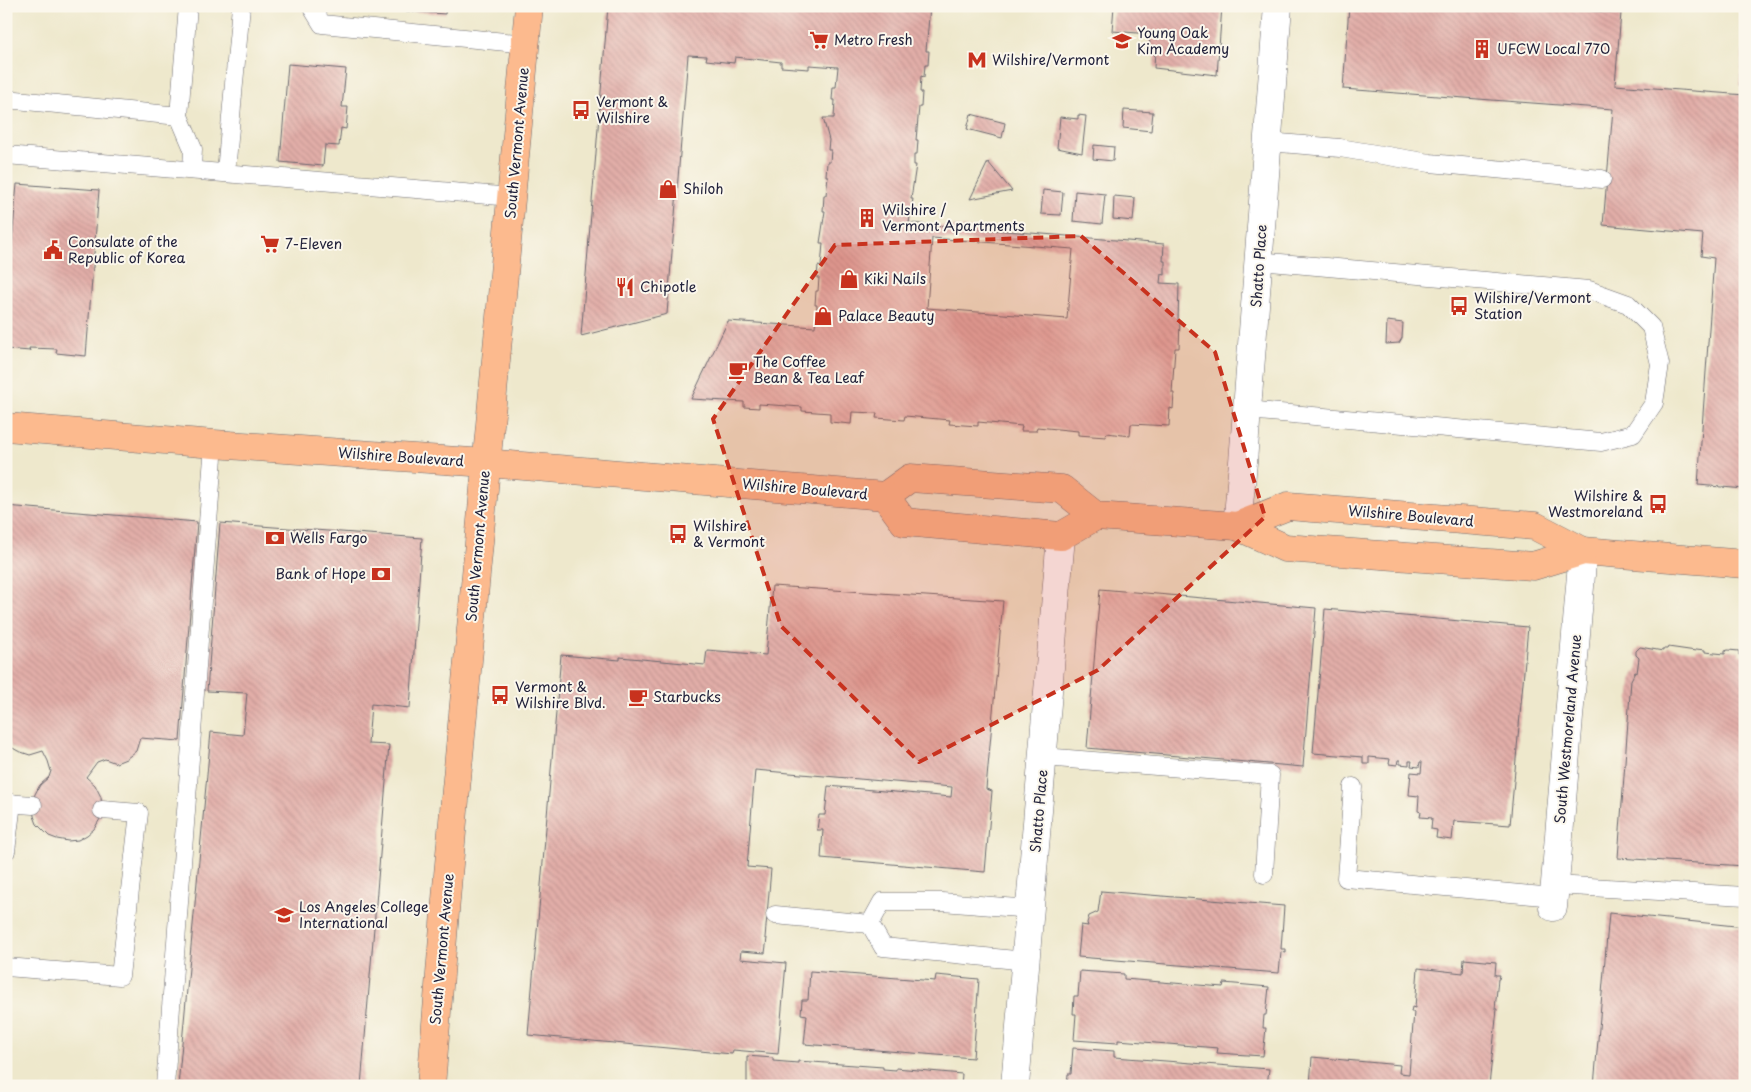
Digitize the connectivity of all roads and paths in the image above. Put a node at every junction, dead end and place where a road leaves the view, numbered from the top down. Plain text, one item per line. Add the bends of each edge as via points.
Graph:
1 (188, 6) edge
2 (241, 6) edge
3 (311, 6) edge
4 (529, 6) edge
5 (1278, 6) edge
6 (526, 44) junction
7 (6, 98) edge
8 (179, 116) junction
9 (1268, 142) junction
10 (6, 155) edge
11 (192, 169) junction
12 (226, 172) junction
13 (1602, 179) dead end
14 (512, 197) junction
15 (1259, 261) junction
16 (1247, 410) junction
17 (6, 428) edge
18 (214, 444) junction
19 (486, 463) junction
20 (885, 496) junction
21 (1096, 516) junction
22 (1237, 526) junction
23 (1061, 536) junction
24 (1583, 551) junction
25 (1745, 564) edge
26 (1043, 757) junction
27 (1354, 787) dead end
28 (9, 803) edge
29 (33, 805) dead end
30 (102, 810) dead end
31 (6, 851) edge
32 (1264, 874) dead end
33 (1554, 896) junction
34 (1745, 896) edge
35 (1030, 908) junction
36 (775, 915) dead end
37 (870, 924) junction
38 (1026, 961) junction
39 (6, 967) edge
40 (165, 1086) edge
41 (431, 1086) edge
42 (1015, 1086) edge

1 - 8 lane
2 - 12 lane
3 - 6 lane via 322,24
4 - 6 main road, South Vermont Avenue
5 - 9 street, Shatto Place
6 - 14 main road, South Vermont Avenue
7 - 8 lane
8 - 11 lane via 194,149
9 - 13 lane via 1340,148 1430,164
9 - 15 street, Shatto Place
10 - 11 lane
11 - 12 lane
12 - 14 lane
14 - 19 main road, South Vermont Avenue
15 - 16 street, Shatto Place
15 - 16 lane via 1589,290 1628,304 1651,327 1660,364 1654,403 1633,434 1601,442
16 - 22 street, Shatto Place
17 - 18 main road, Wilshire Boulevard
18 - 19 main road, Wilshire Boulevard
18 - 40 lane
19 - 20 main road, Wilshire Boulevard
19 - 41 main road, South Vermont Avenue
20 - 21 main road, Wilshire Boulevard via 910,478 1062,489
20 - 23 main road, Wilshire Boulevard via 904,522
21 - 22 main road, Wilshire Boulevard
21 - 23 main road
22 - 24 main road, Wilshire Boulevard via 1285,548 1533,566
22 - 24 main road, Wilshire Boulevard via 1288,506 1534,526
23 - 26 street, Shatto Place
24 - 25 main road, Wilshire Boulevard
24 - 33 street, South Westmoreland Avenue
26 - 32 lane via 1270,775
26 - 35 street, Shatto Place
27 - 33 lane via 1346,878
28 - 29 lane
28 - 31 lane
30 - 39 lane via 139,813 120,976
33 - 34 lane
35 - 37 lane via 882,902
35 - 38 street, Shatto Place
36 - 37 lane
37 - 38 lane via 883,947
38 - 42 street, Shatto Place

